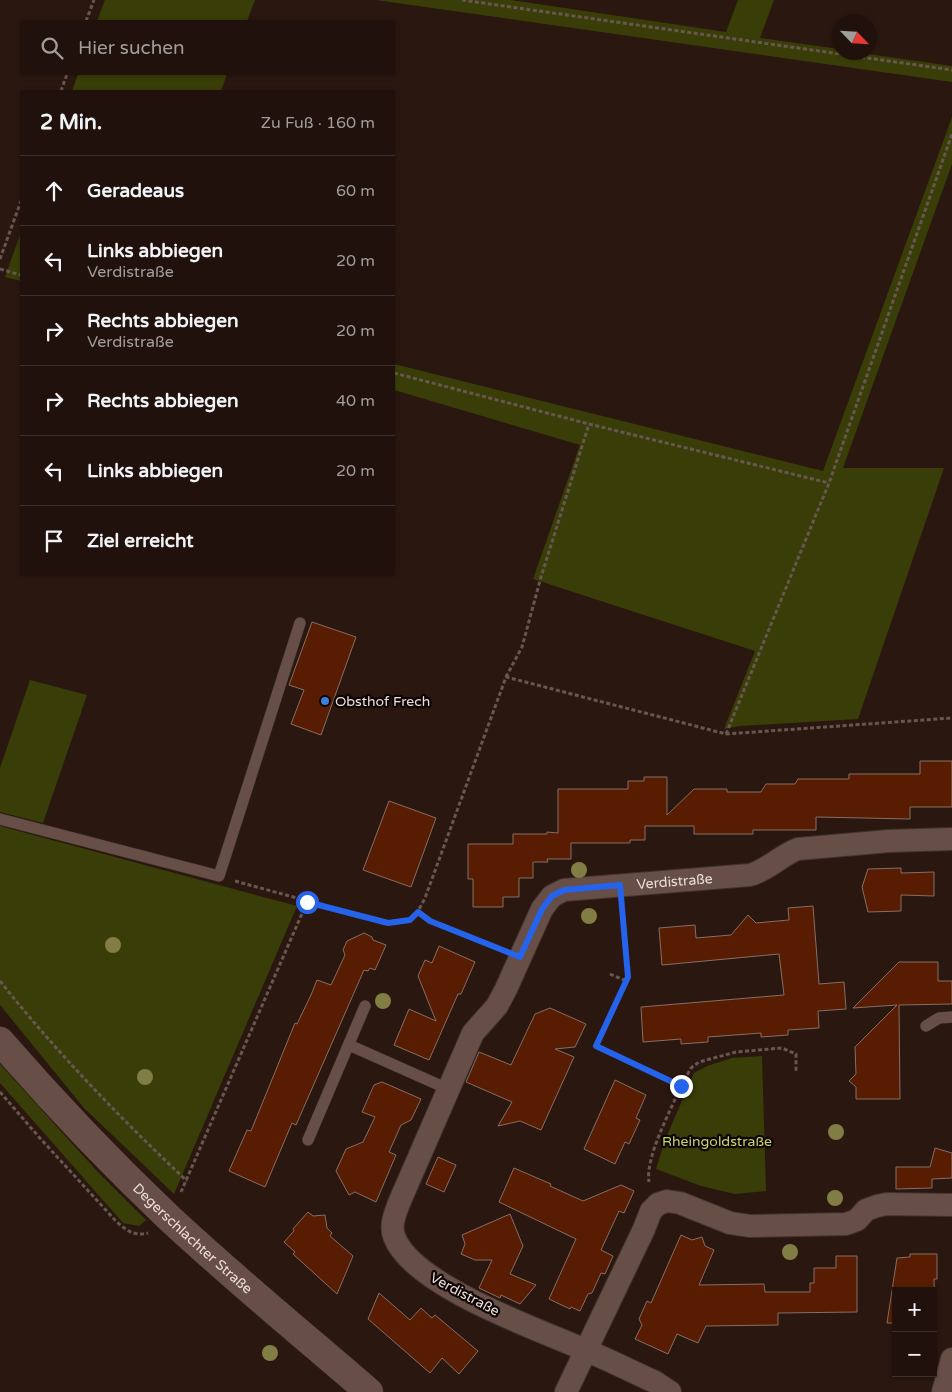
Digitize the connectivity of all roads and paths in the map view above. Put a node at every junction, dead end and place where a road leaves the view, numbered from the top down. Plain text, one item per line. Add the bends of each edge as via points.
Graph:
1 (94, 0) edge
2 (462, 0) edge
3 (86, 20) edge
4 (952, 70) edge
5 (67, 75) edge
6 (61, 90) edge
7 (952, 134) edge
8 (20, 204) edge
9 (0, 259) edge
10 (0, 269) edge
11 (20, 275) edge
12 (395, 373) edge
13 (589, 424) junction
14 (829, 483) junction
15 (300, 623) dead end
16 (506, 677) junction
17 (952, 718) edge
18 (726, 734) junction
19 (0, 819) edge
20 (952, 839) edge
21 (219, 876) junction
22 (620, 885) junction
23 (307, 902) junction
24 (418, 912) junction
25 (520, 957) junction
26 (610, 974) dead end
27 (0, 981) edge
28 (626, 981) junction
29 (365, 1006) dead end
30 (952, 1017) edge
31 (926, 1026) dead end
32 (0, 1041) edge
33 (348, 1045) junction
34 (796, 1073) dead end
35 (681, 1086) junction
36 (448, 1088) junction
37 (0, 1092) edge
38 (308, 1140) dead end
39 (658, 1204) junction
40 (952, 1205) edge
41 (168, 1216) junction
42 (586, 1350) junction
43 (952, 1359) edge
44 (370, 1392) edge
45 (566, 1392) edge
46 (670, 1392) edge
47 (943, 1392) edge

1 - 3 path
2 - 4 path
5 - 6 path
7 - 14 path
8 - 9 path
10 - 11 path
12 - 13 path
13 - 14 path
13 - 16 path via 522,646
14 - 18 path
15 - 21 lane
16 - 18 path
16 - 24 path
17 - 18 path
19 - 21 lane
20 - 22 street, Verdistraße via 798,848 750,875
21 - 23 path
22 - 25 street, Verdistraße via 564,890 552,896 542,909
22 - 28 path
23 - 24 path via 388,923 410,920
23 - 27 path via 187,1181 101,1097
24 - 25 path via 430,921
25 - 36 street, Verdistraße via 497,1006 473,1033
26 - 28 path
28 - 35 path via 596,1046
29 - 33 lane
30 - 31 lane via 939,1018
32 - 41 street, Degerschlachter Straße via 92,1142
33 - 36 lane
33 - 38 lane
34 - 35 path via 796,1054 782,1048 736,1052 699,1062 691,1068
35 - 39 path via 651,1161 648,1177
36 - 42 street, Verdistraße via 394,1216 393,1236 397,1244 414,1264 448,1287
37 - 41 path via 125,1230 144,1234 157,1228
39 - 40 street via 667,1201 680,1203 730,1223 750,1226 846,1224 857,1220 866,1210 887,1204
39 - 42 street via 651,1211
41 - 44 street, Degerschlachter Straße
42 - 45 street
42 - 46 street via 656,1382
43 - 47 street

